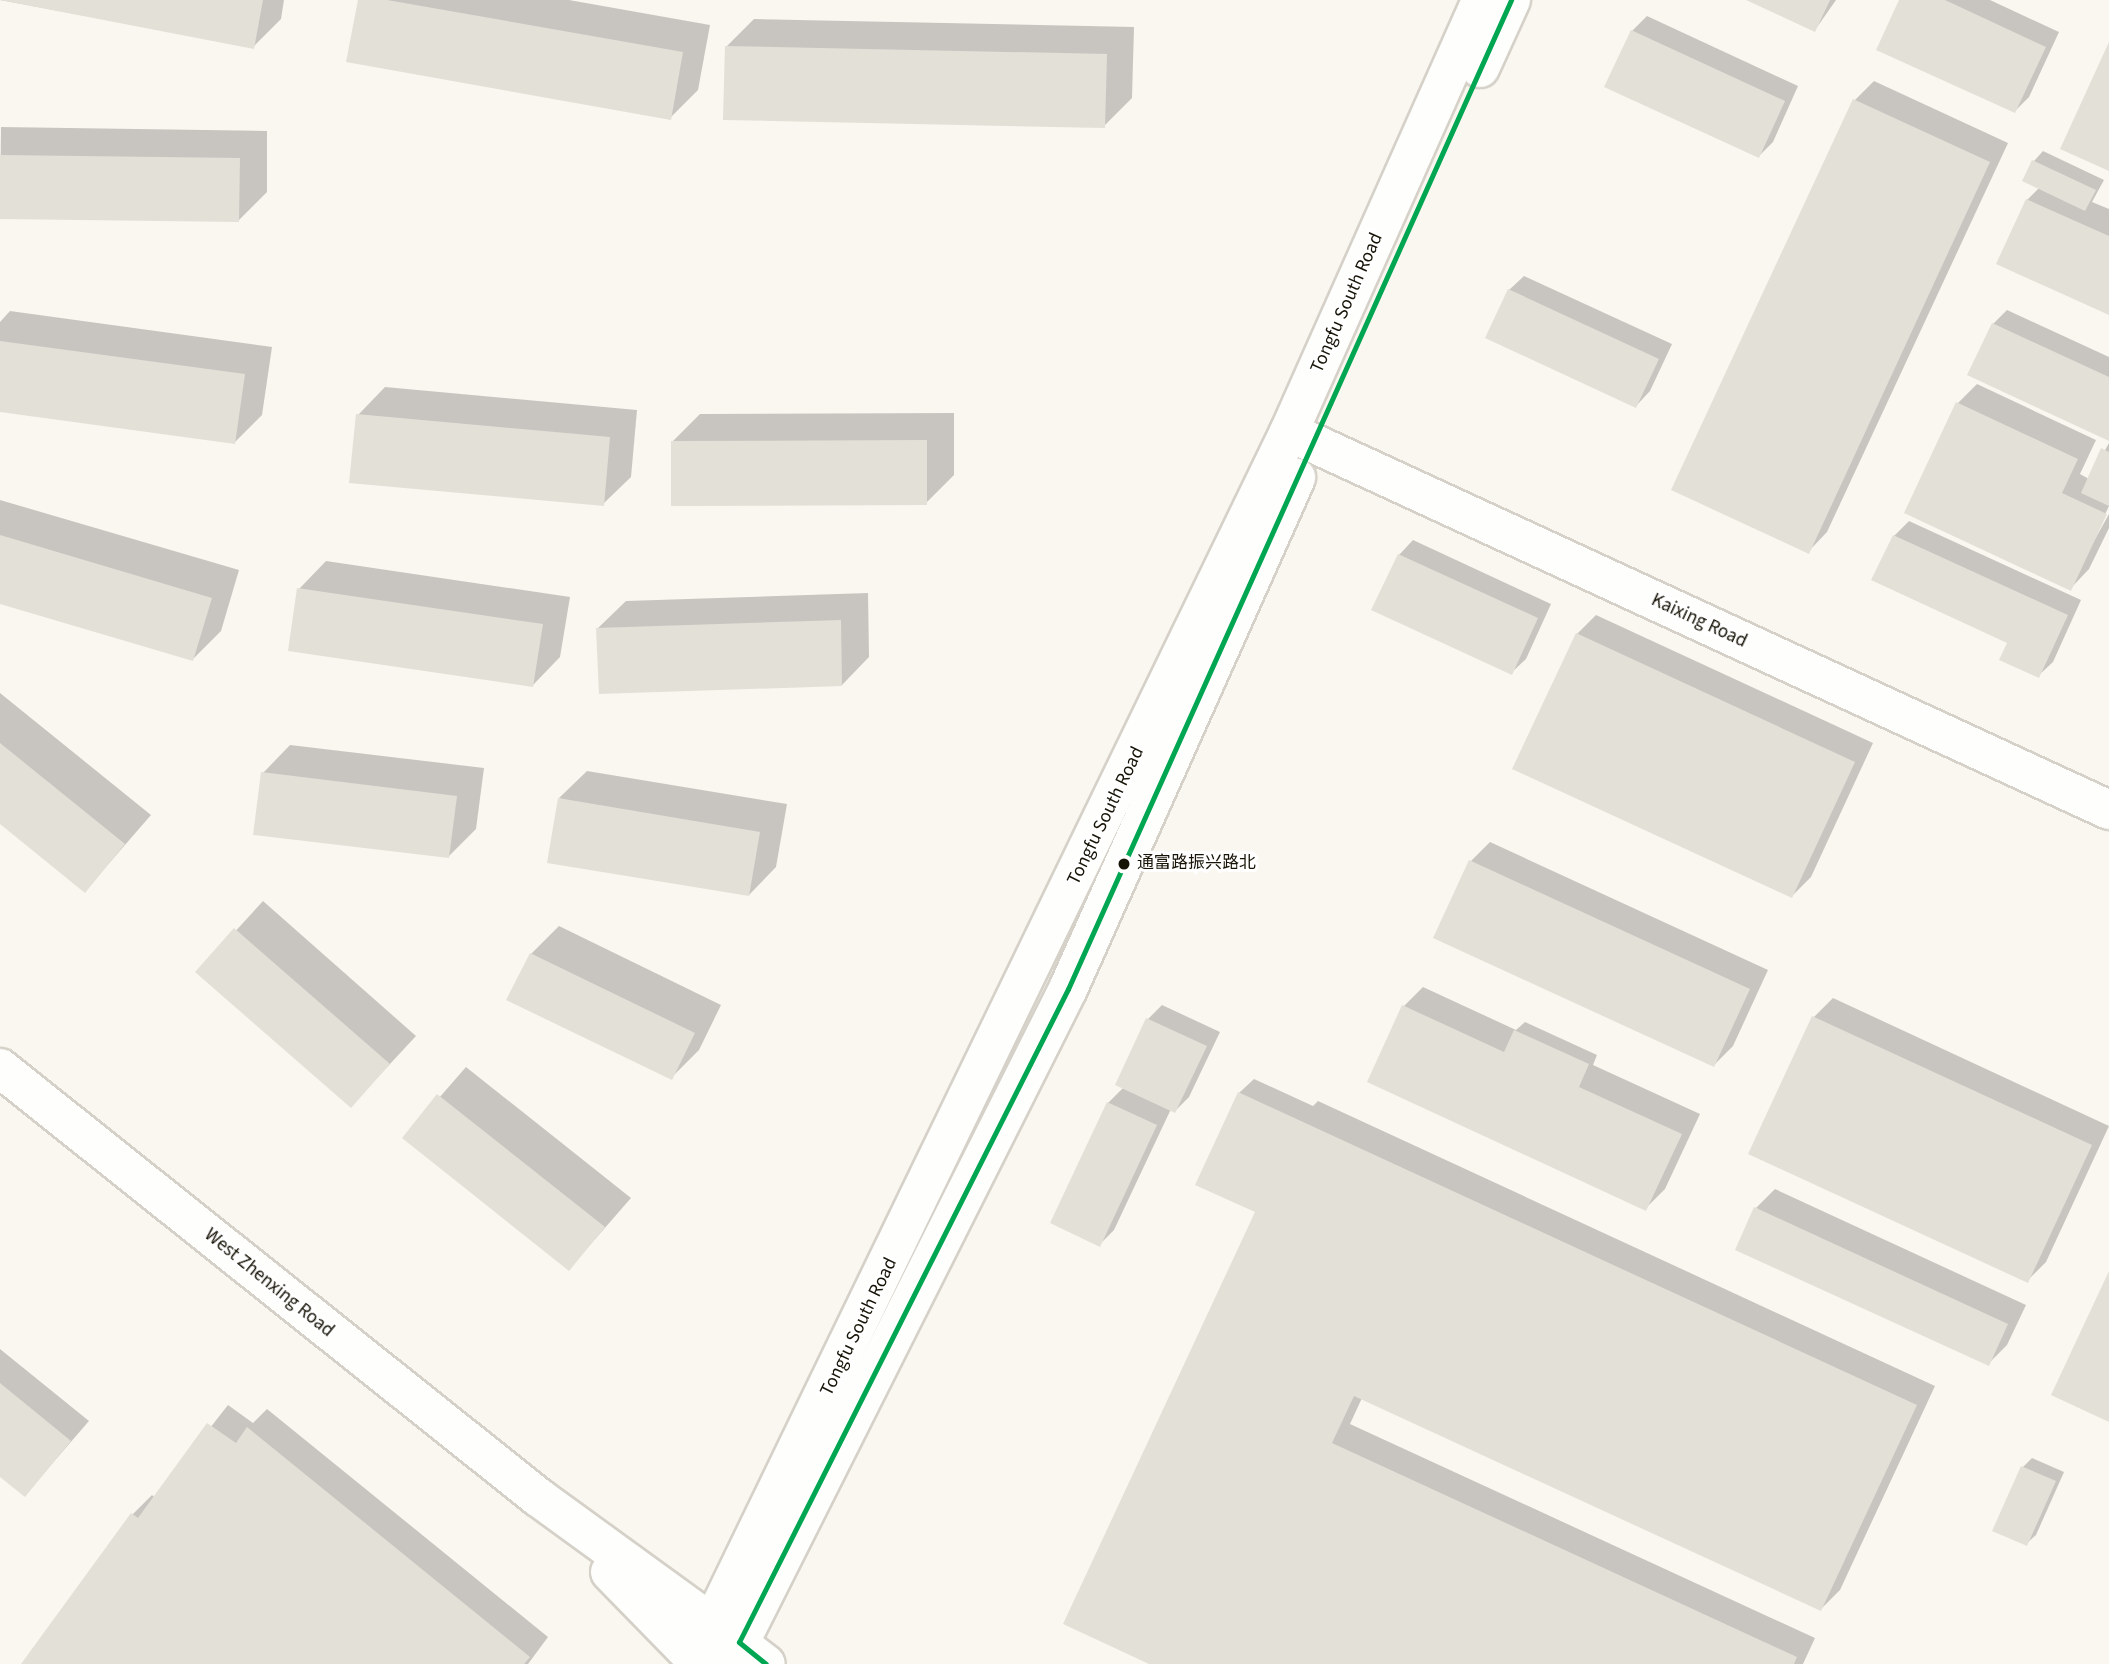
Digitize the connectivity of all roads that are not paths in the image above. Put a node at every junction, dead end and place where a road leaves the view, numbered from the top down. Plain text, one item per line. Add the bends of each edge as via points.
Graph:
1 (1481, 0) edge
2 (1511, 0) edge
3 (1300, 437) junction
4 (2109, 810) edge
5 (0, 1068) edge
6 (719, 1655) edge

1 - 3 main road, Tongfu South Road
2 - 3 main road, Tongfu South Road
3 - 4 main road, Kaixing Road
3 - 6 main road, Tongfu South Road via 1068,989
5 - 6 main road, West Zhenxing Road via 538,1497

